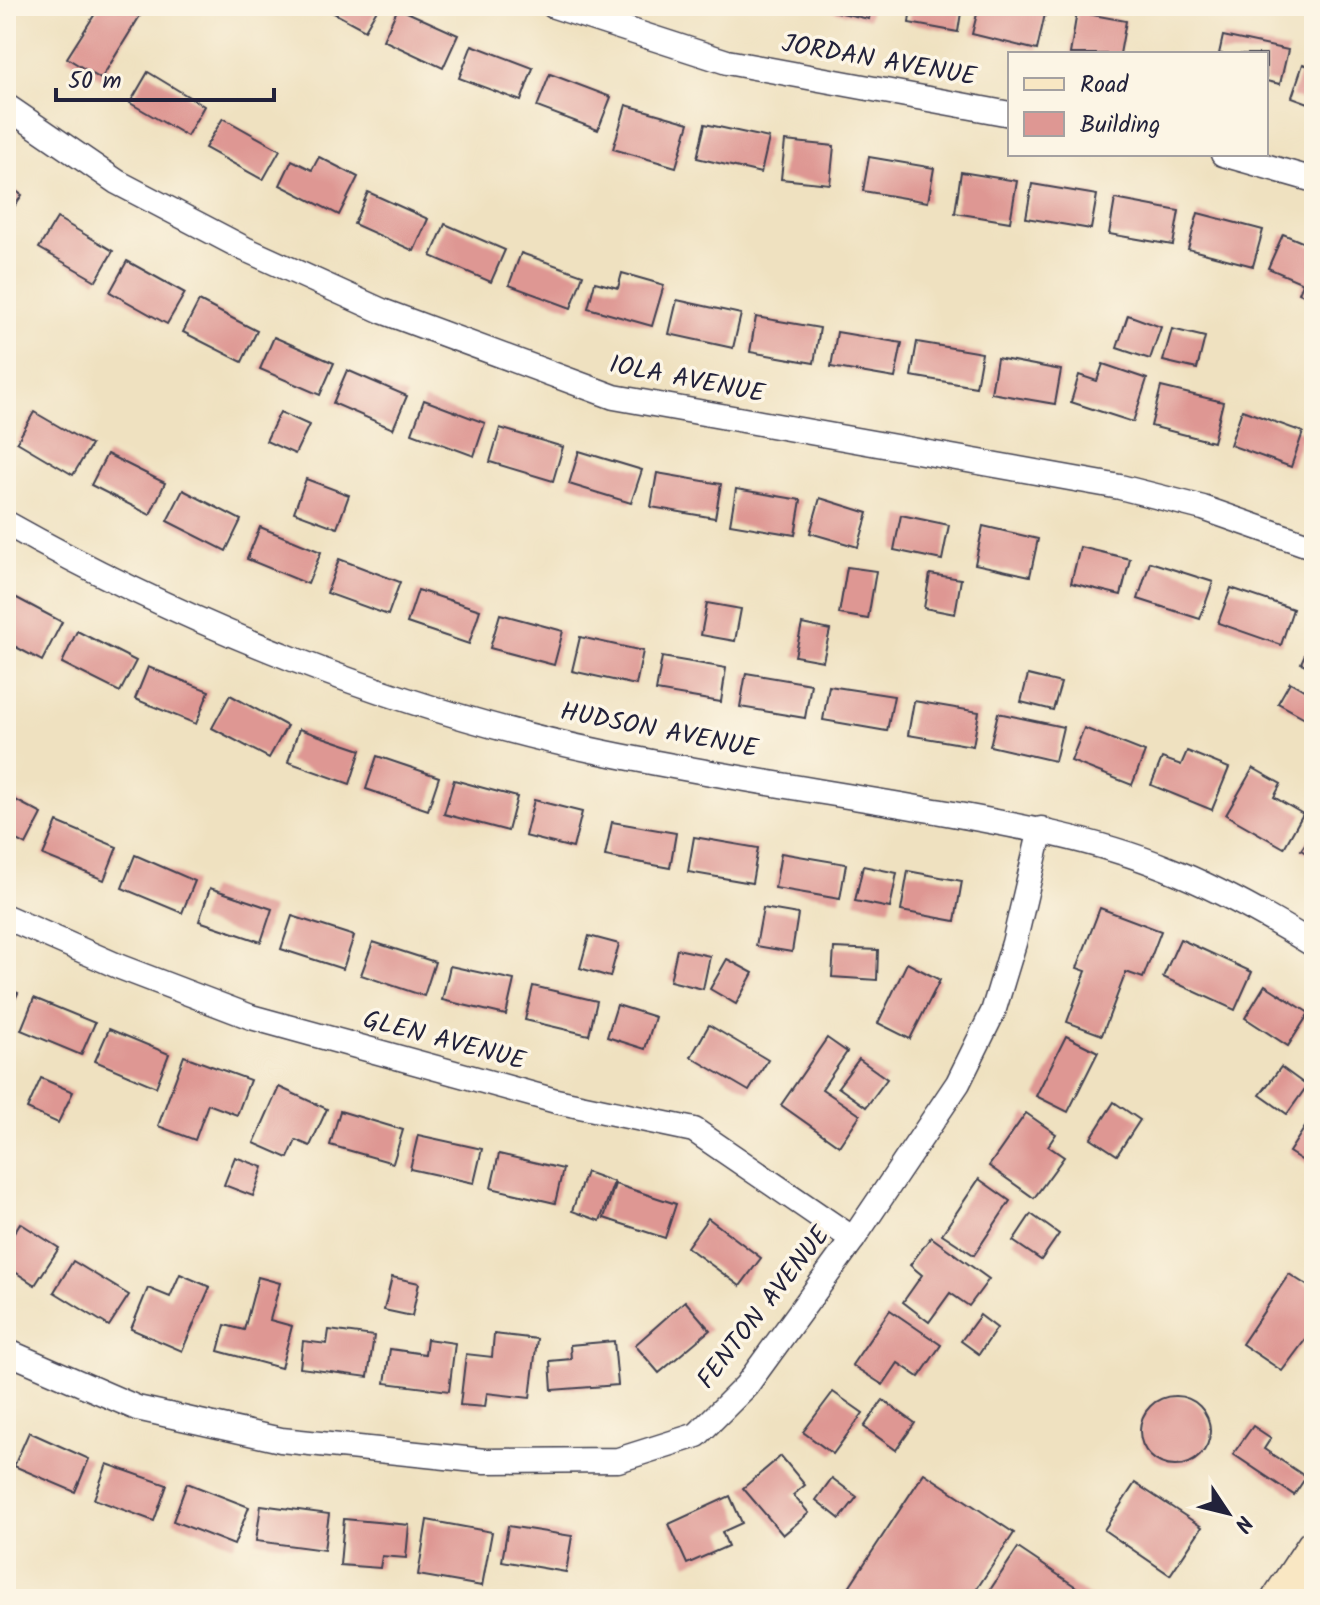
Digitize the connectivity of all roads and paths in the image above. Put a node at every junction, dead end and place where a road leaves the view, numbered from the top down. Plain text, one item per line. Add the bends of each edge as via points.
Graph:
1 (554, 6) edge
2 (6, 106) edge
3 (1008, 114) edge
4 (1230, 156) edge
5 (1314, 180) edge
6 (6, 523) edge
7 (1314, 547) edge
8 (1041, 829) junction
9 (6, 917) edge
10 (1314, 945) edge
11 (853, 1239) junction
12 (6, 1351) edge
13 (1314, 1546) edge
14 (1279, 1599) edge

1 - 3 street, JORDAN AVENUE via 727,62
2 - 7 street, IOLA AVENUE via 117,182 245,249 382,311 614,397 1120,487 1203,508
4 - 5 street
6 - 8 street, HUDSON AVENUE via 287,658 453,713 600,752
8 - 10 street, HUDSON AVENUE via 1166,867
8 - 11 street, FENTON AVENUE via 993,1012 958,1083
9 - 11 street, GLEN AVENUE via 251,1017 556,1101 694,1130
11 - 12 street, FENTON AVENUE via 746,1386 697,1435 618,1460 485,1461 281,1440 137,1408
13 - 14 street

